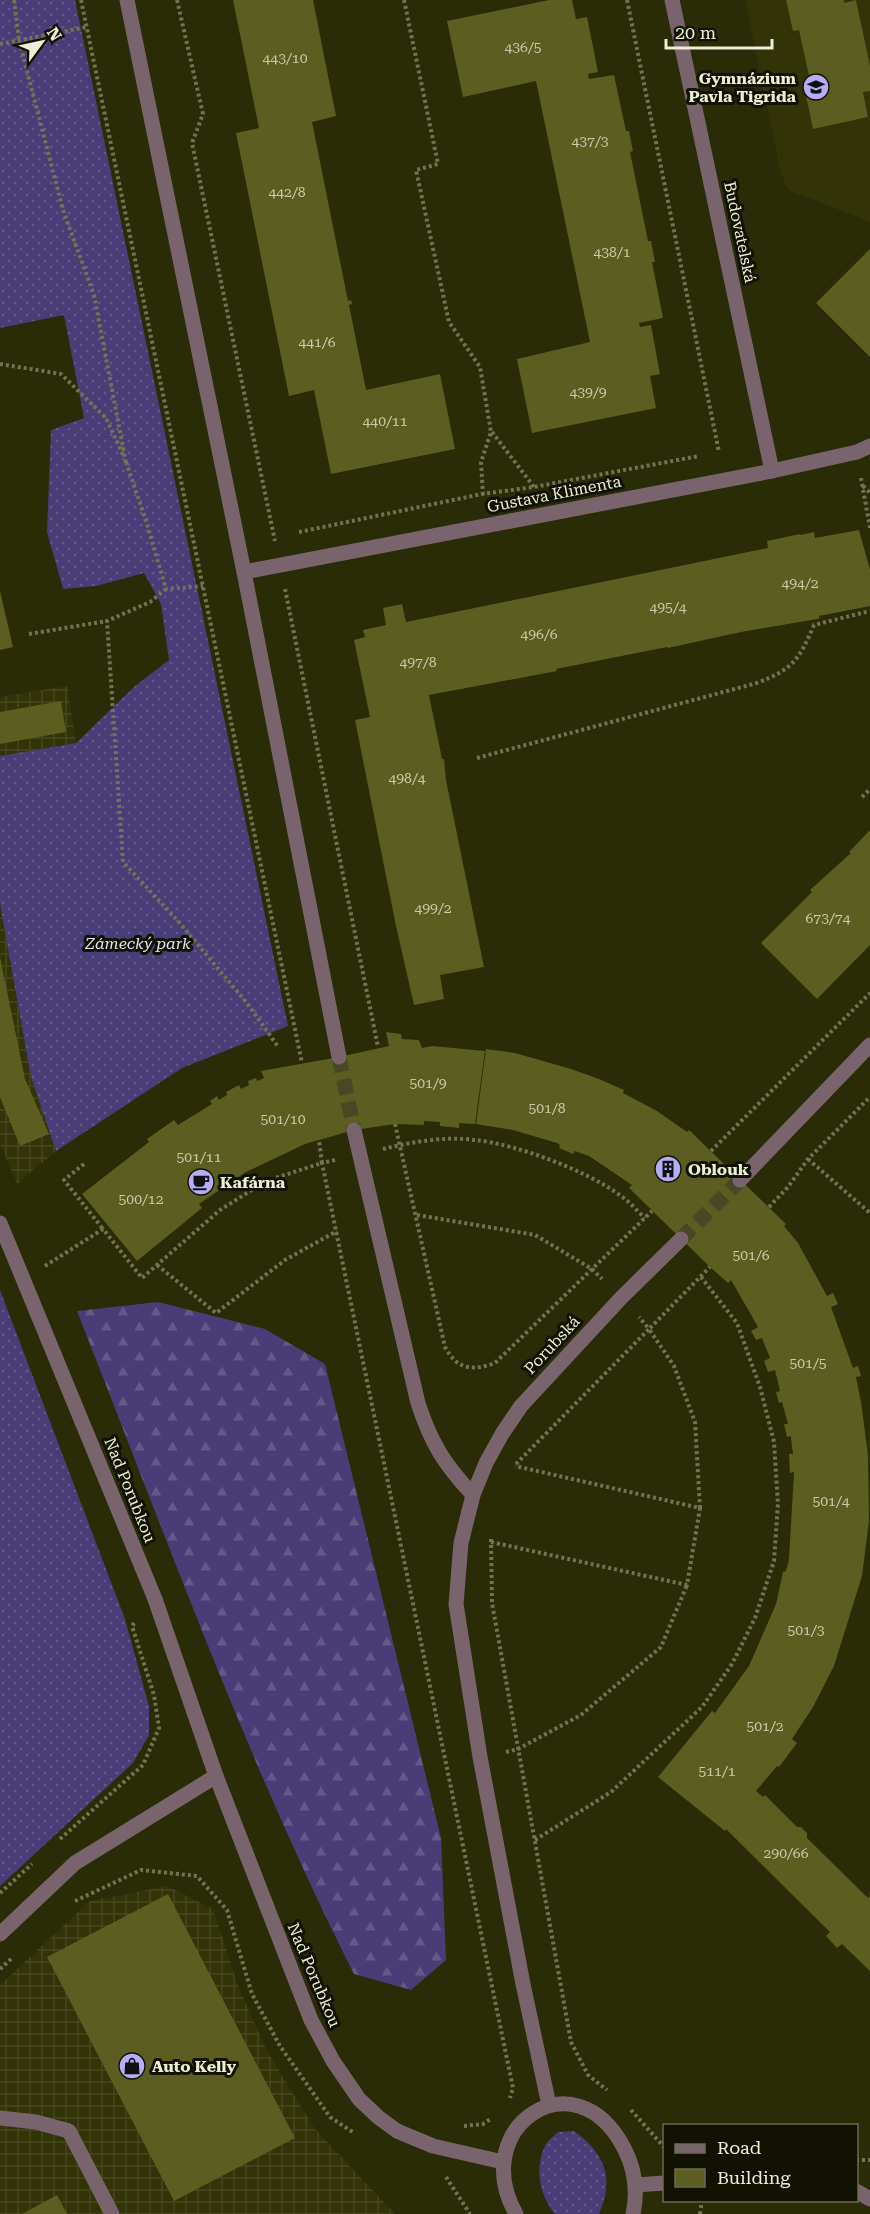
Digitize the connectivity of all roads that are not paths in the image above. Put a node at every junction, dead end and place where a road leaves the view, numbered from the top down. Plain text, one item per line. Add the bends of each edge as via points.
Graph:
1 (127, 0) edge
2 (672, 0) edge
3 (863, 449) edge
4 (772, 471) junction
5 (244, 572) junction
6 (870, 1045) edge
7 (339, 1057) tunnel mouth
8 (354, 1130) tunnel mouth
9 (740, 1180) tunnel mouth
10 (0, 1222) edge
11 (681, 1239) tunnel mouth
12 (473, 1495) junction
13 (216, 1776) junction
14 (0, 1934) edge
15 (549, 2105) junction
16 (0, 2118) edge
17 (503, 2162) junction
18 (663, 2183) edge
19 (636, 2185) junction
20 (112, 2214) edge
21 (516, 2214) edge
22 (633, 2214) edge

1 - 5 street
2 - 4 street, Budovatelská
3 - 4 street, Gustava Klimenta
4 - 5 street, Gustava Klimenta
5 - 7 street
6 - 9 street
8 - 12 street via 424,1421 440,1455
10 - 13 street, Nad Porubkou via 155,1599
11 - 12 street, Porubská via 521,1406 486,1463
12 - 15 street, Porubská via 461,1543 456,1604 480,1757
13 - 14 street via 75,1863
13 - 17 street, Nad Porubkou via 311,2020 358,2099 398,2131 434,2146
15 - 17 street via 520,2125
15 - 19 street via 579,2106 605,2123 628,2156
16 - 20 street via 36,2122 69,2132
17 - 21 street via 505,2187
18 - 19 street
19 - 22 street

